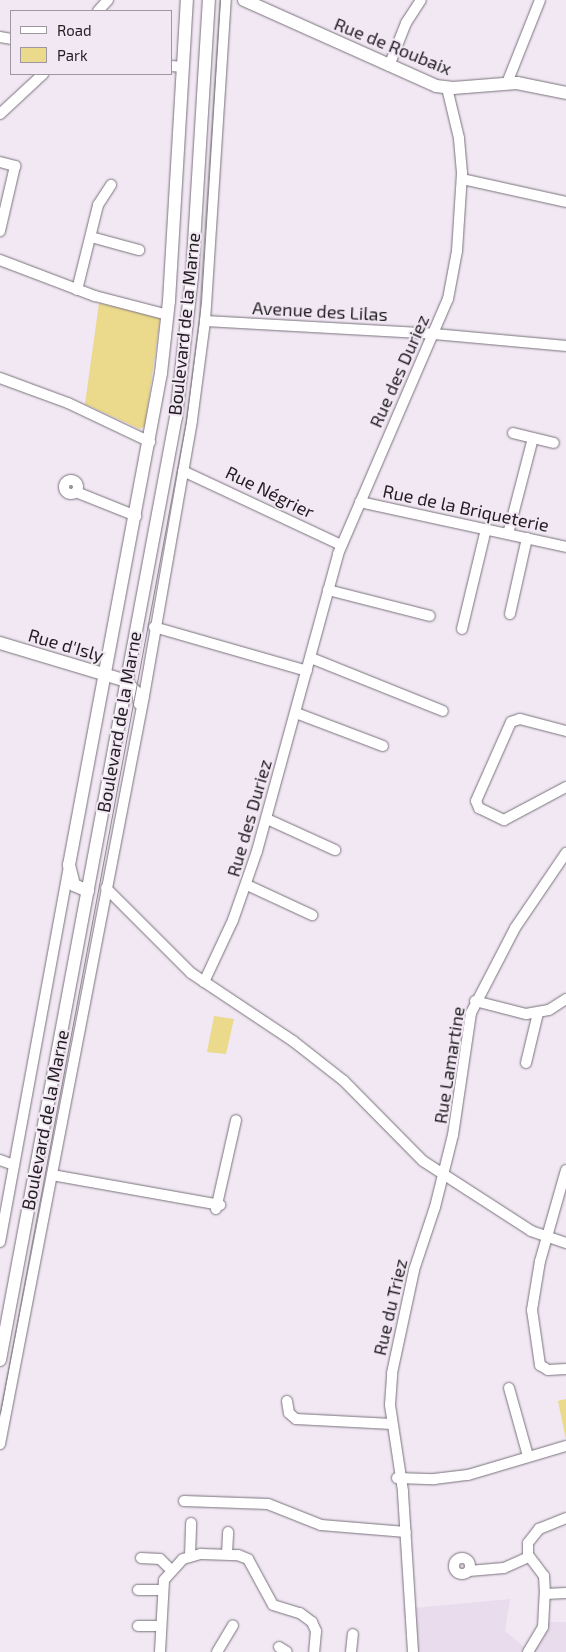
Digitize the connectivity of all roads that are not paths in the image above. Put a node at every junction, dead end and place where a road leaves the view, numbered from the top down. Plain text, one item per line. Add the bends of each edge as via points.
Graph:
1 (108, 0) edge
2 (187, 0) edge
3 (203, 0) edge
4 (209, 0) edge
5 (226, 0) edge
6 (244, 0) edge
7 (422, 0) edge
8 (540, 0) edge
9 (99, 10) edge
10 (177, 66) edge
11 (389, 66) junction
12 (42, 75) edge
13 (507, 83) junction
14 (447, 88) junction
15 (566, 94) edge
16 (0, 114) edge
17 (0, 162) edge
18 (462, 179) junction
19 (112, 185) dead end
20 (566, 202) edge
21 (0, 230) edge
22 (91, 237) junction
23 (139, 250) dead end
24 (0, 260) edge
25 (77, 290) junction
26 (168, 315) junction
27 (205, 321) junction
28 (434, 334) junction
29 (566, 346) edge
30 (0, 378) edge
31 (513, 433) dead end
32 (533, 438) junction
33 (150, 442) junction
34 (554, 443) dead end
35 (183, 471) junction
36 (76, 492) dead end
37 (360, 502) junction
38 (136, 516) junction
39 (486, 529) junction
40 (508, 534) junction
41 (527, 538) junction
42 (341, 545) junction
43 (566, 547) edge
44 (328, 590) junction
45 (510, 614) dead end
46 (430, 616) dead end
47 (154, 627) junction
48 (462, 629) dead end
49 (0, 643) edge
50 (311, 658) junction
51 (307, 671) junction
52 (116, 678) junction
53 (443, 711) dead end
54 (296, 713) junction
55 (136, 730) junction
56 (566, 731) edge
57 (383, 746) dead end
58 (566, 787) edge
59 (266, 819) junction
60 (335, 850) dead end
61 (565, 857) edge
62 (69, 864) junction
63 (247, 884) junction
64 (85, 890) junction
65 (106, 892) junction
66 (312, 915) dead end
67 (204, 982) junction
68 (566, 999) edge
69 (475, 1002) junction
70 (538, 1013) junction
71 (526, 1063) dead end
72 (236, 1120) dead end
73 (0, 1160) edge
74 (14, 1166) junction
75 (566, 1170) edge
76 (52, 1174) junction
77 (444, 1175) junction
78 (546, 1238) junction
79 (0, 1242) edge
80 (566, 1244) edge
81 (0, 1322) edge
82 (0, 1360) edge
83 (566, 1369) edge
84 (510, 1388) dead end
85 (287, 1401) dead end
86 (392, 1424) junction
87 (0, 1444) edge
88 (566, 1446) edge
89 (528, 1456) junction
90 (400, 1478) junction
91 (184, 1501) dead end
92 (566, 1518) edge
93 (191, 1523) dead end
94 (228, 1532) dead end
95 (403, 1532) junction
96 (227, 1554) junction
97 (190, 1556) junction
98 (529, 1557) junction
99 (141, 1558) dead end
100 (171, 1570) junction
101 (468, 1571) dead end
102 (138, 1590) dead end
103 (161, 1590) junction
104 (566, 1593) edge
105 (545, 1594) junction
106 (234, 1625) dead end
107 (138, 1626) dead end
108 (161, 1626) junction
109 (353, 1634) dead end
110 (160, 1652) edge
111 (217, 1652) edge
112 (314, 1652) edge
113 (351, 1652) edge
114 (407, 1652) edge
115 (413, 1652) edge
116 (528, 1652) edge

1 - 9 street
2 - 10 main road, Boulevard de la Marne
3 - 52 main road, Boulevard de la Marne via 180,336 168,424 124,664
4 - 52 main road, Boulevard de la Marne via 183,371
5 - 27 street, Boulevard de la Marne
6 - 11 main road, Rue de Roubaix
7 - 11 street via 406,23
8 - 13 street
10 - 26 main road, Boulevard de la Marne
11 - 14 main road, Rue de Roubaix
12 - 16 street
13 - 14 main road, Rue de Roubaix
13 - 15 main road, Rue de Roubaix
14 - 18 street, Rue des Duriez via 459,138
17 - 21 street via 15,166
18 - 20 street
18 - 28 street, Rue des Duriez via 455,265 447,303
19 - 22 street via 98,205
22 - 23 street
22 - 25 street
24 - 25 street
25 - 26 street
26 - 33 main road, Boulevard de la Marne
27 - 28 street, Avenue des Lilas
27 - 35 street, Boulevard de la Marne
28 - 29 street, Avenue des Lilas
28 - 37 street, Rue des Duriez
30 - 33 street via 68,403
31 - 32 street
32 - 34 street
32 - 40 street
33 - 38 main road, Boulevard de la Marne
35 - 42 street, Rue Négrier
35 - 47 street, Boulevard de la Marne
36 - 38 street
37 - 39 street, Rue de la Briqueterie
37 - 42 street, Rue des Duriez
38 - 52 main road, Boulevard de la Marne
39 - 40 street, Rue de la Briqueterie
39 - 48 street
40 - 41 street, Rue de la Briqueterie
41 - 43 street, Rue de la Briqueterie
41 - 45 street
42 - 44 street, Rue des Duriez
44 - 46 street
44 - 50 street, Rue des Duriez
47 - 51 street
47 - 55 street, Boulevard de la Marne
49 - 52 main road, Rue d'Isly
50 - 51 street, Rue des Duriez
50 - 53 street
51 - 54 street, Rue des Duriez
52 - 55 street via 139,697
52 - 62 main road, Boulevard de la Marne via 98,710
52 - 64 main road, Boulevard de la Marne
54 - 57 street
54 - 59 street, Rue des Duriez
55 - 65 street, Boulevard de la Marne
56 - 58 street via 520,719 511,722 476,801 479,808 504,820
59 - 60 street
59 - 63 street, Rue des Duriez
61 - 69 street, Rue Lamartine via 515,928
62 - 64 main road via 72,882
62 - 74 street, Boulevard de la Marne
63 - 66 street
63 - 67 street, Rue des Duriez
64 - 65 street
64 - 81 main road, Boulevard de la Marne
64 - 82 main road, Boulevard de la Marne
65 - 67 street
65 - 76 street, Boulevard de la Marne
67 - 77 street via 275,1028 344,1081 410,1150
68 - 70 street
69 - 70 street via 521,1014
69 - 77 street, Rue Lamartine via 468,1029 454,1135
70 - 71 street
72 - 76 street via 218,1206
73 - 74 street
74 - 79 street, Boulevard de la Marne
75 - 78 street
76 - 87 street, Boulevard de la Marne
77 - 78 street
77 - 86 street, Rue du Triez via 414,1270 392,1373
78 - 80 street
78 - 83 street via 532,1305 537,1359 545,1369
84 - 89 street
85 - 86 street via 289,1413 296,1419
86 - 90 street, Rue du Triez
88 - 89 street
89 - 90 street via 468,1475
90 - 95 street, Rue du Triez
91 - 95 street via 268,1504 321,1525
92 - 98 street via 534,1533 527,1545
93 - 97 street
94 - 96 street
95 - 114 street, Rue du Triez
95 - 115 street, Rue du Triez
96 - 97 street
96 - 112 street via 241,1556 250,1562 273,1605 300,1613 312,1622 316,1631
97 - 100 street
98 - 101 street via 504,1568
98 - 105 street via 543,1573
99 - 100 street via 160,1559
100 - 103 street
102 - 103 street
103 - 108 street
104 - 105 street
105 - 116 street via 543,1627
106 - 111 street
107 - 108 street
108 - 110 street
109 - 113 street

